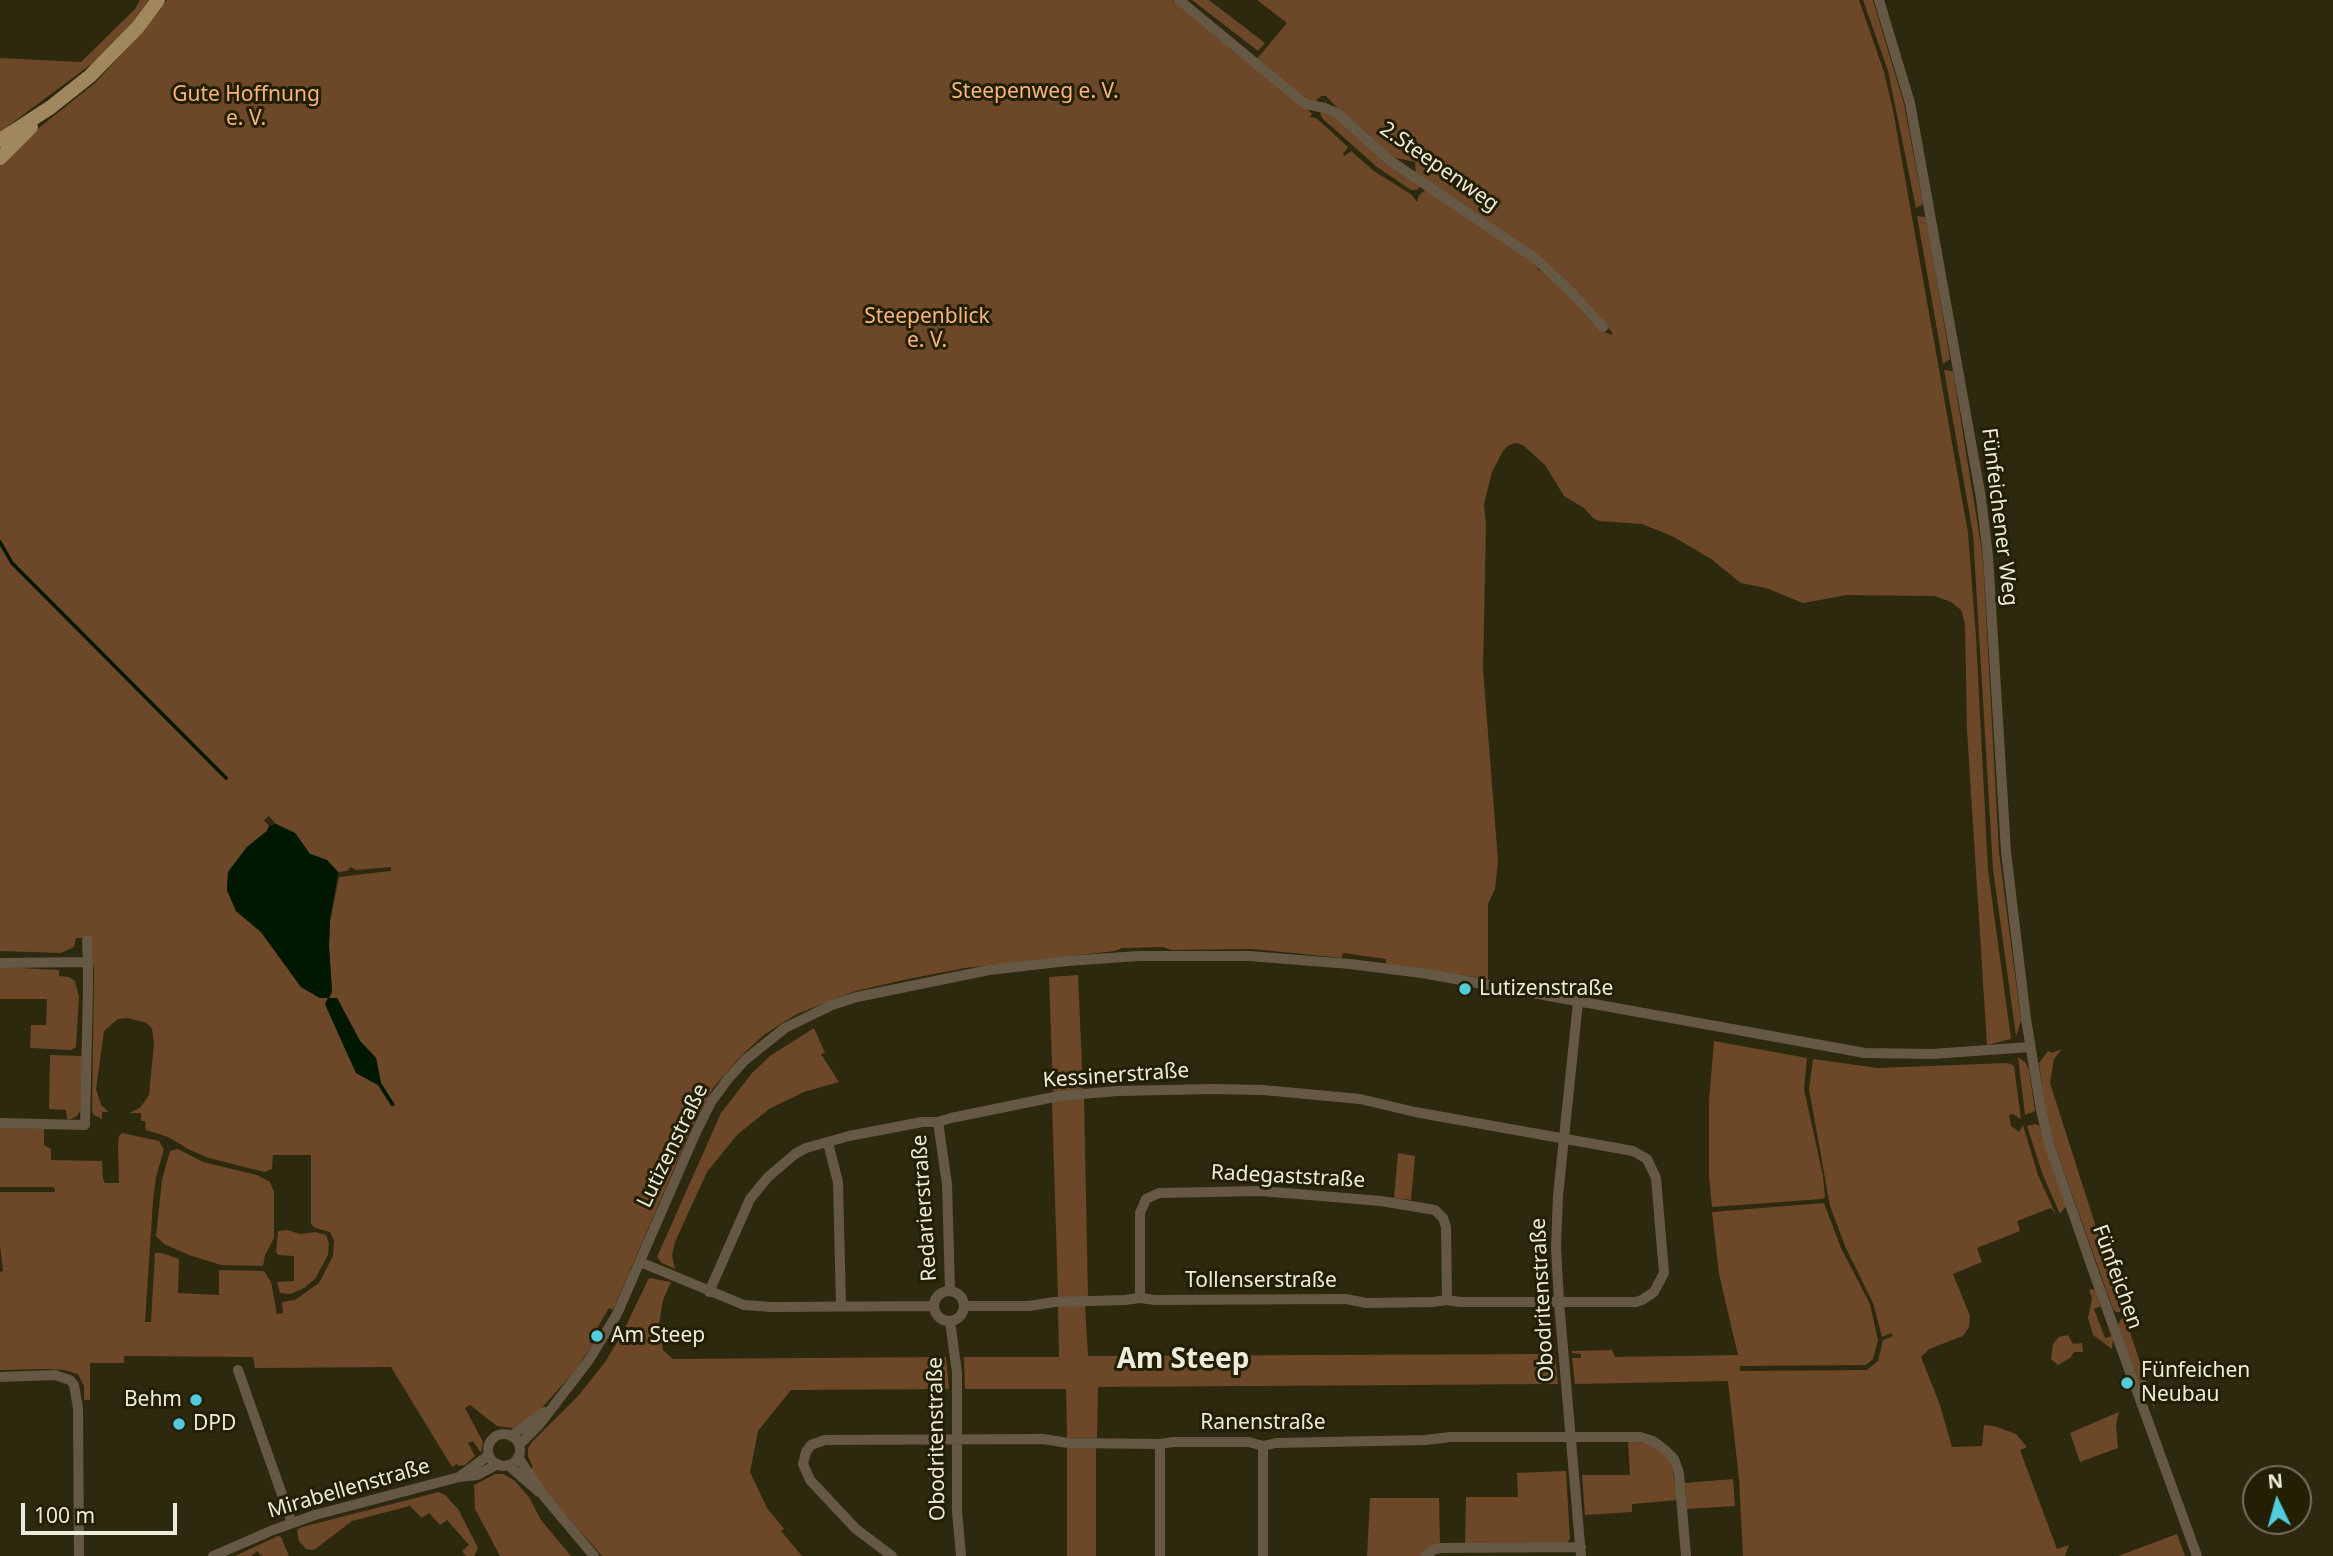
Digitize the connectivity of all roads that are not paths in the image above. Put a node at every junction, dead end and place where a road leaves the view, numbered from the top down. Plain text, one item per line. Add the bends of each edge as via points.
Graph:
1 (158, 0) edge
2 (1179, 0) edge
3 (1879, 0) edge
4 (51, 107) junction
5 (0, 140) edge
6 (0, 158) edge
7 (1603, 327) dead end
8 (87, 940) dead end
9 (0, 961) edge
10 (88, 962) junction
11 (1578, 1002) junction
12 (2030, 1046) junction
13 (938, 1122) junction
14 (0, 1123) edge
15 (1565, 1139) junction
16 (828, 1143) junction
17 (640, 1262) junction
18 (950, 1290) junction
19 (709, 1292) junction
20 (1140, 1298) junction
21 (1447, 1300) junction
22 (1559, 1302) junction
23 (841, 1306) junction
24 (934, 1306) junction
25 (964, 1307) junction
26 (950, 1321) junction
27 (239, 1370) dead end
28 (0, 1377) edge
29 (550, 1408) junction
30 (511, 1436) junction
31 (1570, 1436) junction
32 (957, 1439) junction
33 (1160, 1444) junction
34 (519, 1446) junction
35 (1263, 1446) junction
36 (489, 1455) junction
37 (518, 1457) junction
38 (503, 1465) junction
39 (459, 1477) junction
40 (543, 1495) junction
41 (292, 1524) junction
42 (1581, 1551) edge
43 (79, 1556) edge
44 (213, 1556) edge
45 (594, 1556) edge
46 (892, 1556) edge
47 (961, 1556) edge
48 (1160, 1556) edge
49 (1263, 1556) edge
50 (1426, 1556) edge
51 (1686, 1556) edge
52 (2197, 1556) edge

1 - 4 main road via 103,64
2 - 7 street, 2.Steepenweg via 1305,104 1337,113 1389,160 1536,259
3 - 12 street, Fünfeichener Weg via 1910,103 1981,498 2006,852
4 - 5 main road
4 - 6 main road
8 - 10 street
9 - 10 street
10 - 14 street via 85,1125
11 - 12 street, Lutizenstraße via 1865,1053 1932,1054
11 - 15 street, Obodritenstraße
11 - 17 street, Lutizenstraße via 1385,968 1215,955 1043,963 857,997 785,1028 728,1079 696,1132
12 - 52 street, Fünfeichen via 2050,1147
13 - 15 street, Kessinerstraße via 1059,1096 1251,1089 1360,1099
13 - 16 street, Kessinerstraße
13 - 18 street, Redarierstraße via 947,1184
15 - 22 street, Obodritenstraße via 1557,1224
15 - 22 street, Kessinerstraße via 1633,1151 1651,1164 1664,1273 1660,1286 1643,1300
16 - 19 street, Kessinerstraße via 795,1154 759,1187
16 - 23 street via 838,1182
17 - 19 street
17 - 29 street, Lutizenstraße via 599,1346
18 - 24 street via 937,1296
18 - 25 street via 962,1297
19 - 23 street via 752,1306
20 - 21 street, Tollenserstraße via 1346,1299 1366,1303
20 - 21 street, Radegaststraße via 1140,1213 1146,1199 1159,1193 1261,1191 1381,1200 1435,1210 1446,1227
20 - 25 street, Tollenserstraße
21 - 22 street, Tollenserstraße
22 - 31 street, Obodritenstraße
23 - 24 street
24 - 26 street via 941,1318
25 - 26 street
26 - 32 street, Obodritenstraße via 957,1373
27 - 41 street
28 - 43 street via 55,1376 74,1385
29 - 30 street, Lutizenstraße
29 - 34 street, Lutizenstraße
30 - 34 street
30 - 36 street via 493,1438
31 - 35 street, Ranenstraße
31 - 42 street, Obodritenstraße
31 - 51 street, Ranenstraße via 1640,1437 1653,1441 1674,1459
32 - 33 street, Ranenstraße
32 - 46 street, Ranenstraße via 825,1440 808,1449 803,1464 810,1480 856,1529
32 - 47 street, Obodritenstraße
33 - 35 street, Ranenstraße via 1249,1442
33 - 48 street
34 - 37 street
35 - 49 street
36 - 38 street
36 - 39 street, Mirabellenstraße
37 - 38 street
37 - 40 street
38 - 39 street, Mirabellenstraße
38 - 40 street
39 - 41 street, Mirabellenstraße
40 - 45 street
41 - 44 street, Mirabellenstraße
42 - 50 street via 1440,1548

